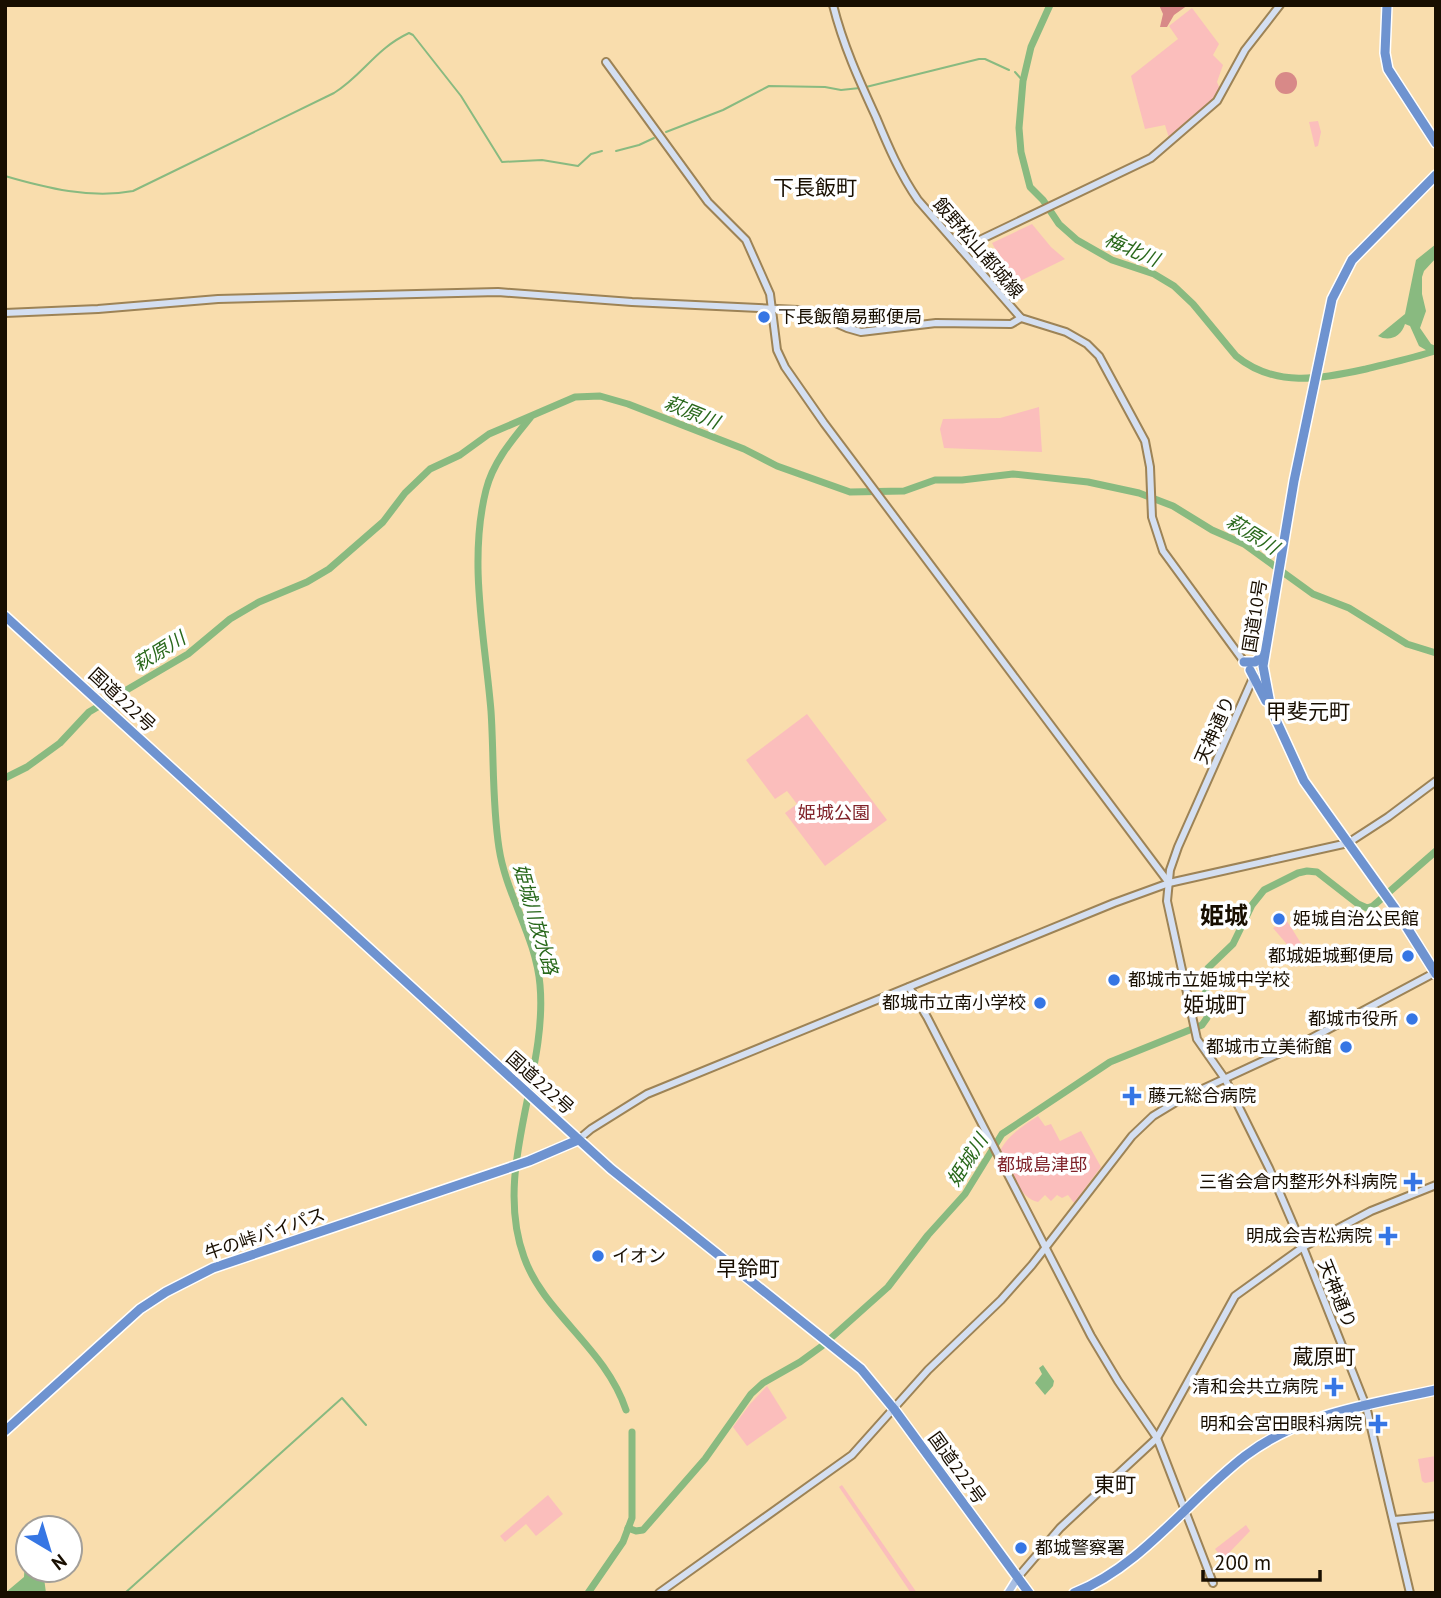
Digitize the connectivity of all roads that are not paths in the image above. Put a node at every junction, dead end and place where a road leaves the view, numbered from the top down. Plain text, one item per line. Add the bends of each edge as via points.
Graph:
1 (833, 5) edge
2 (1280, 5) edge
3 (1387, 5) edge
4 (606, 62) dead end
5 (1436, 143) edge
6 (1436, 175) edge
7 (961, 249) junction
8 (770, 309) junction
9 (5, 313) edge
10 (1021, 318) junction
11 (5, 616) edge
12 (1264, 655) junction
13 (1244, 662) junction
14 (1264, 673) junction
15 (1252, 674) junction
16 (1248, 691) junction
17 (1260, 691) junction
18 (1271, 709) junction
19 (1436, 781) edge
20 (1348, 844) junction
21 (1169, 883) junction
22 (1435, 973) edge
23 (909, 987) junction
24 (1225, 1079) junction
25 (564, 1125) junction
26 (578, 1140) junction
27 (562, 1148) junction
28 (1436, 1185) edge
29 (1303, 1247) junction
30 (1046, 1248) junction
31 (80, 1362) junction
32 (87, 1371) dead end
33 (1436, 1390) edge
34 (1366, 1406) junction
35 (894, 1409) junction
36 (5, 1432) edge
37 (1157, 1437) junction
38 (1185, 1509) junction
39 (1436, 1516) edge
40 (1394, 1520) junction
41 (1018, 1577) junction
42 (1213, 1583) dead end
43 (659, 1593) edge
44 (1008, 1593) edge
45 (1029, 1593) edge
46 (1074, 1593) edge
47 (1410, 1593) edge

1 - 7 street, 飯野松山都城線 via 845,48 905,181
2 - 7 street via 1250,42 1223,93 1207,112 1151,158
3 - 5 highway via 1388,69
4 - 8 street via 708,202 746,240 770,294
6 - 12 highway, 国道10号 via 1364,246 1332,299
7 - 10 street, 飯野松山都城線
8 - 9 street via 498,292 230,299
8 - 10 street via 807,311 861,332 936,323 1011,324
8 - 21 street via 777,351 785,367
10 - 13 street, 飯野松山都城線 via 1066,332 1091,347 1108,370 1145,441 1154,530 1168,561
11 - 25 highway, 国道222号
12 - 13 highway via 1255,662
12 - 14 highway, 国道10号
13 - 15 street, 飯野松山都城線
14 - 15 street
14 - 18 highway, 国道10号
15 - 16 street, 天神通り
15 - 17 highway
16 - 17 highway
16 - 21 street, 天神通り via 1178,847
17 - 18 highway
18 - 20 highway, 国道10号 via 1304,781
19 - 20 street
20 - 21 street
20 - 22 highway, 国道10号
21 - 23 street
21 - 24 street, 天神通り via 1170,920 1195,1029
22 - 24 street
23 - 26 street via 647,1094
23 - 30 street
24 - 29 street, 天神通り
24 - 30 street via 1164,1108 1140,1126
25 - 26 highway, 国道222号
25 - 27 highway
26 - 27 highway, 牛の峠バイパス
26 - 35 highway, 国道222号 via 827,1342 868,1377
27 - 31 highway, 牛の峠バイパス via 213,1268 140,1309
28 - 29 street via 1371,1211
29 - 34 street, 天神通り
29 - 37 street via 1235,1296
30 - 35 street
30 - 37 street via 1100,1352
31 - 32 highway
31 - 36 highway, 牛の峠バイパス
33 - 34 highway
34 - 38 highway via 1312,1418 1279,1434 1245,1456
34 - 40 street, 天神通り
35 - 41 highway, 国道222号
35 - 43 street via 828,1474
37 - 38 street
37 - 41 street via 1060,1528
38 - 42 street
38 - 46 highway via 1120,1567
39 - 40 street
40 - 47 street, 天神通り
41 - 44 main road
41 - 45 highway, 国道222号

